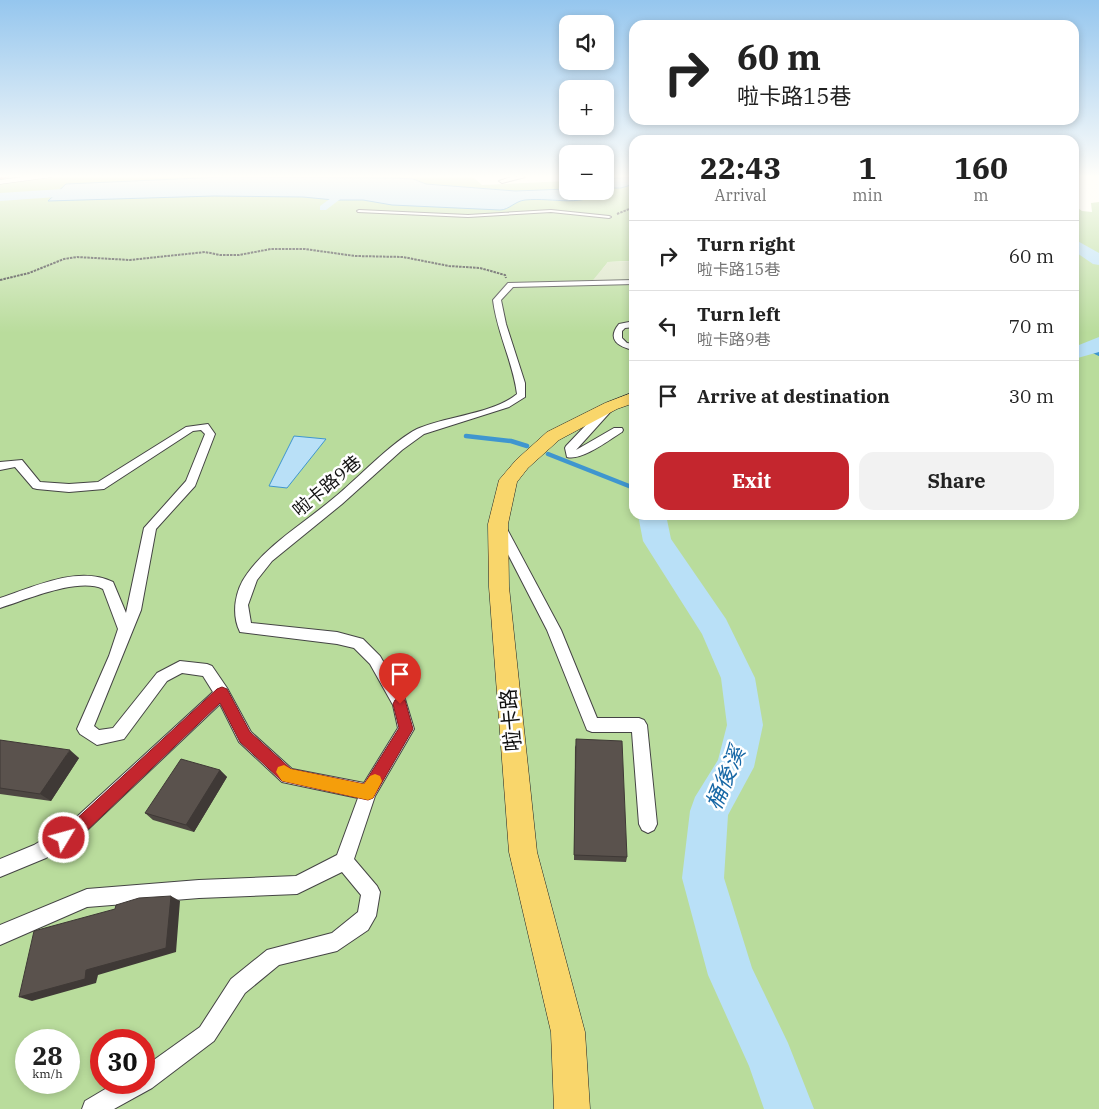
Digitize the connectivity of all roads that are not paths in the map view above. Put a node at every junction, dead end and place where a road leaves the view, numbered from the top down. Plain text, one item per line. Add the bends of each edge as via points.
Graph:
1 (629, 282) edge
2 (629, 325) edge
3 (629, 346) edge
4 (629, 400) edge
5 (611, 406) junction
6 (618, 430) dead end
7 (0, 466) edge
8 (498, 524) junction
9 (0, 602) edge
10 (125, 629) junction
11 (222, 693) junction
12 (368, 792) junction
13 (648, 824) dead end
14 (344, 861) junction
15 (0, 868) edge
16 (0, 935) edge
17 (155, 1072) edge
18 (119, 1094) edge
19 (93, 1109) edge
20 (572, 1109) edge

1 - 12 street, 啦卡路9巷 via 511,285 498,300 498,313 521,379 522,395 504,405 420,432 268,558 251,578 241,605 245,628 358,644 375,660 400,704 406,729
2 - 3 street via 622,326 618,338
4 - 5 main road, 啦卡路
5 - 6 street via 570,448 571,455
5 - 8 main road, 啦卡路 via 552,436 522,464 508,480
7 - 10 street via 18,463 37,485 100,486 190,429 204,426 210,434 191,483 150,528 134,610
8 - 13 street via 554,630 592,725 639,725
8 - 20 main road, 啦卡路 via 499,587 523,852 568,1032
9 - 10 street via 77,580 104,582
10 - 11 street via 85,729 96,738 118,734 162,676 180,667 207,670
11 - 12 street via 245,737 288,776
11 - 15 street via 75,830 40,852
12 - 14 street
14 - 16 street via 297,884 87,898
14 - 17 street via 371,892 367,916 361,924 337,940 274,957 238,986 207,1034
18 - 19 street

